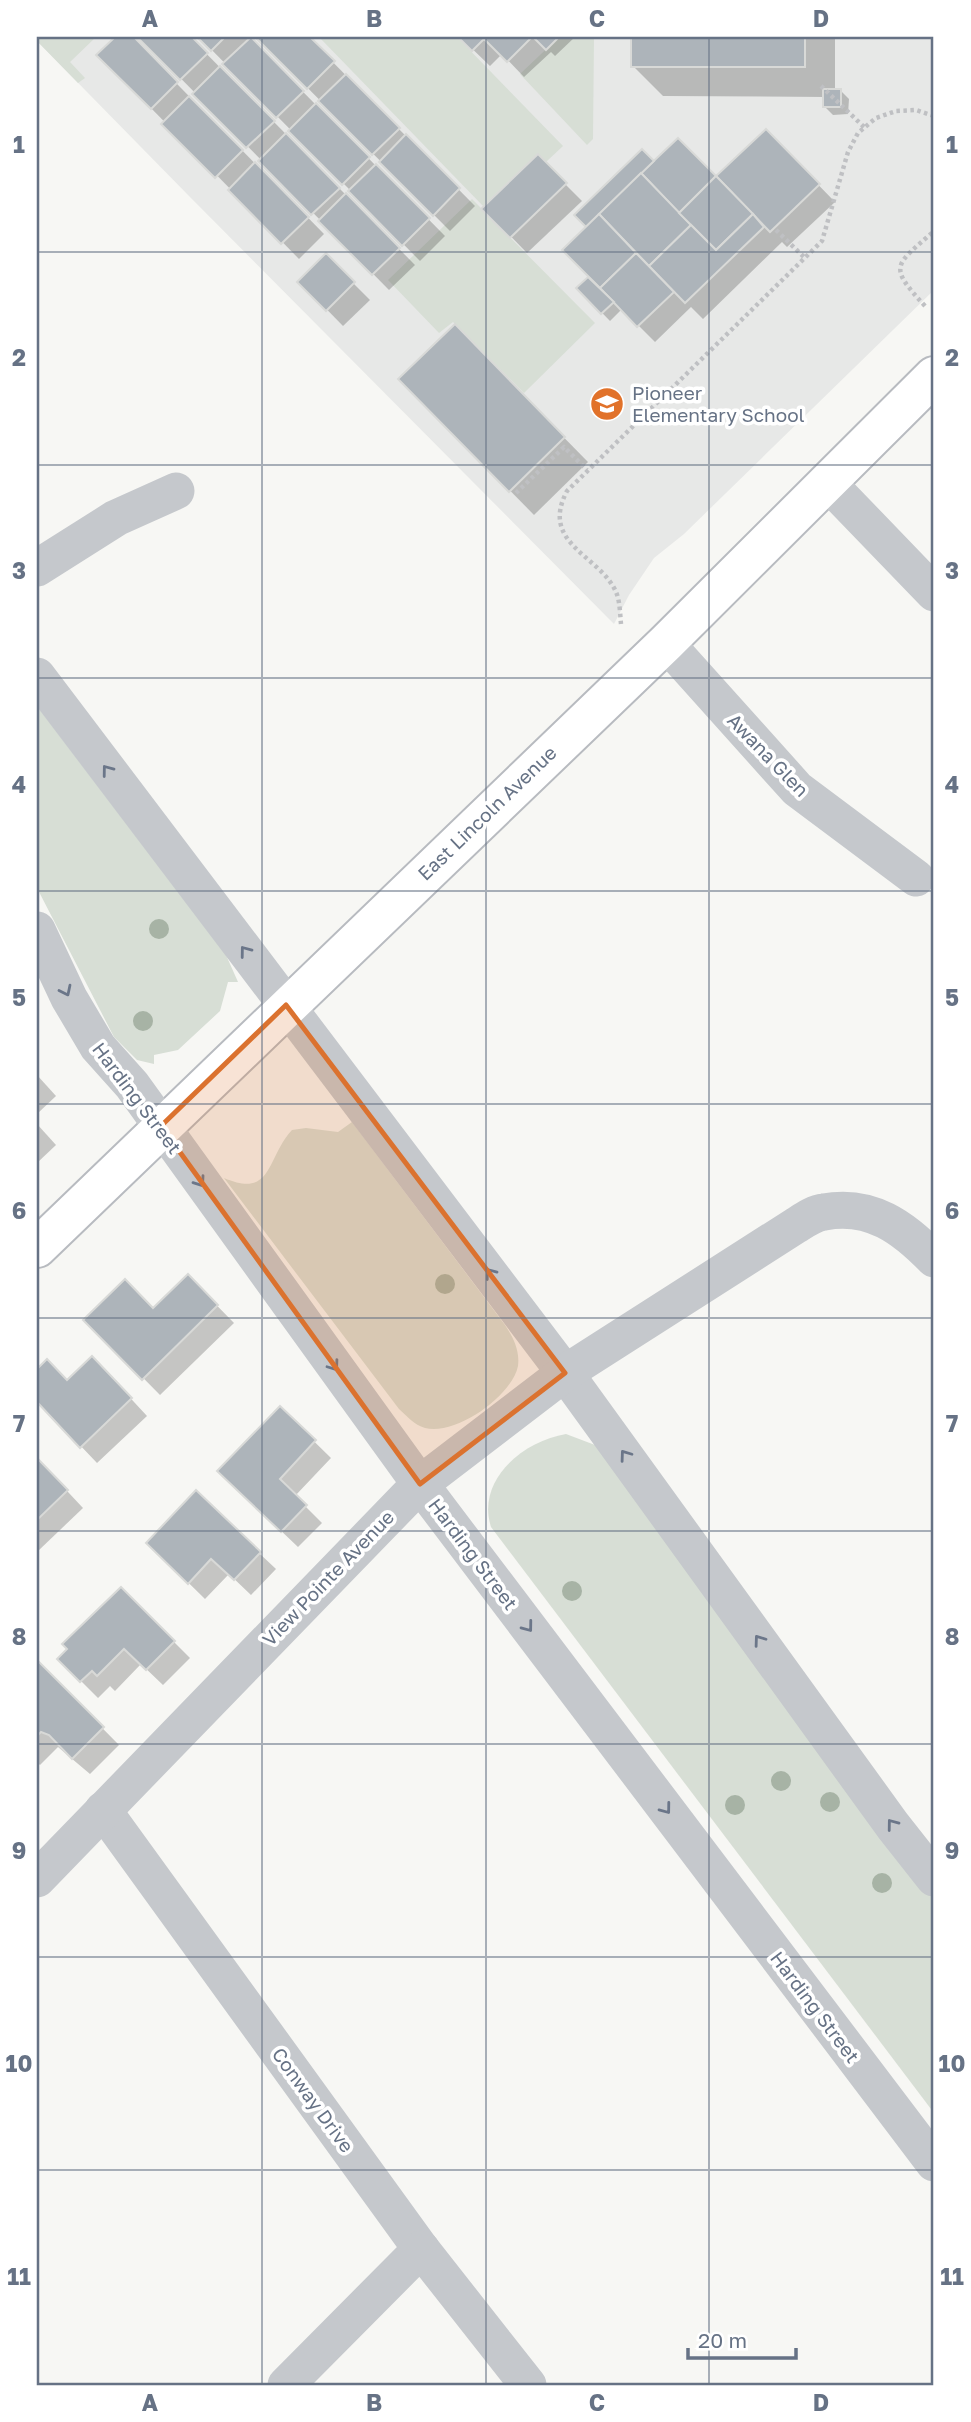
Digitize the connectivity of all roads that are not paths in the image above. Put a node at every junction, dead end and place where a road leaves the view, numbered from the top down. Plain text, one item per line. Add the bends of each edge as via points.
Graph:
1 (934, 376) edge
2 (827, 482) junction
3 (176, 491) dead end
4 (37, 568) edge
5 (934, 593) edge
6 (666, 643) junction
7 (37, 676) edge
8 (916, 878) dead end
9 (37, 930) edge
10 (286, 1005) junction
11 (161, 1126) junction
12 (37, 1248) edge
13 (934, 1259) edge
14 (565, 1373) junction
15 (420, 1483) junction
16 (103, 1810) junction
17 (934, 1878) edge
18 (37, 1879) edge
19 (934, 2163) edge
20 (421, 2249) junction
21 (286, 2385) edge
22 (528, 2385) edge

1 - 2 main road, East Lincoln Avenue
2 - 5 street
2 - 6 main road, East Lincoln Avenue
3 - 4 street via 116,518
6 - 8 street, Awana Glen via 797,789
6 - 10 main road, East Lincoln Avenue
10 -> 7 street
9 -> 11 street, Harding Street via 98,1047
10 - 11 main road, East Lincoln Avenue
14 -> 10 street
11 - 12 main road, East Lincoln Avenue
11 -> 15 street, Harding Street
13 - 14 street, View Pointe Avenue via 908,1233 874,1213 823,1212
14 - 15 street, View Pointe Avenue
17 -> 14 street
15 - 16 street, View Pointe Avenue
15 -> 19 street, Harding Street
16 - 18 street, View Pointe Avenue
16 - 20 street, Conway Drive
20 - 21 street
20 - 22 street, Conway Drive

